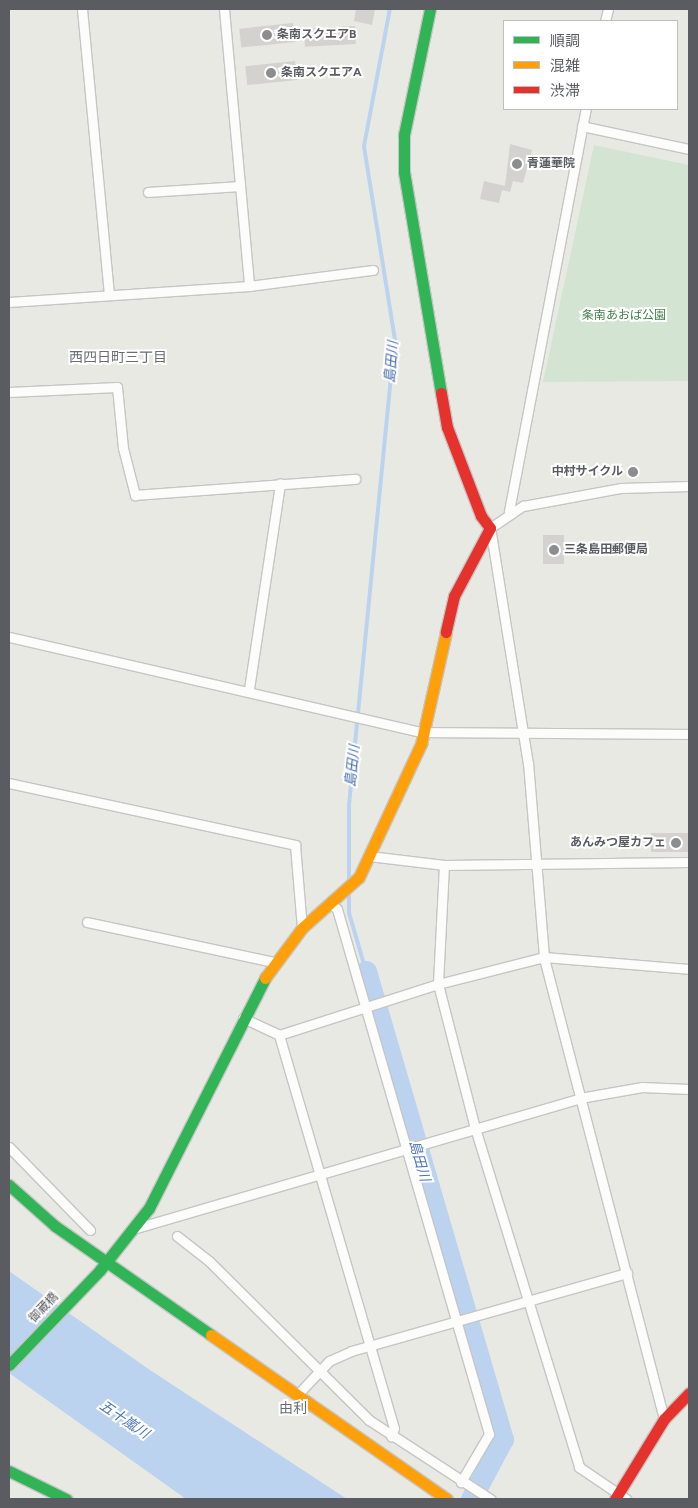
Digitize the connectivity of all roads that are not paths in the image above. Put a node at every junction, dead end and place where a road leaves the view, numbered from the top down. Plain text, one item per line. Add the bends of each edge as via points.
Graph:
1 (82, 9) edge
2 (224, 9) edge
3 (430, 9) edge
4 (586, 110) edge
5 (582, 126) junction
6 (689, 149) edge
7 (240, 186) junction
8 (148, 192) dead end
9 (373, 270) dead end
10 (249, 286) junction
11 (109, 292) junction
12 (9, 302) edge
13 (9, 392) edge
14 (355, 479) dead end
15 (280, 483) junction
16 (689, 486) edge
17 (509, 511) junction
18 (490, 528) junction
19 (9, 637) edge
20 (249, 689) junction
21 (422, 732) junction
22 (523, 733) junction
23 (689, 734) edge
24 (9, 782) edge
25 (369, 856) junction
26 (537, 862) junction
27 (689, 862) edge
28 (444, 865) junction
29 (330, 903) junction
30 (87, 922) dead end
31 (302, 928) junction
32 (544, 957) junction
33 (273, 962) junction
34 (689, 969) edge
35 (438, 984) junction
36 (367, 1008) junction
37 (243, 1018) junction
38 (279, 1035) junction
39 (689, 1090) edge
40 (580, 1098) junction
41 (475, 1128) junction
42 (9, 1146) edge
43 (408, 1148) junction
44 (320, 1175) junction
45 (9, 1185) edge
46 (133, 1229) junction
47 (90, 1230) dead end
48 (177, 1236) dead end
49 (103, 1266) junction
50 (627, 1273) junction
51 (532, 1302) junction
52 (457, 1320) junction
53 (368, 1345) junction
54 (9, 1365) edge
55 (317, 1371) junction
56 (689, 1393) edge
57 (297, 1395) junction
58 (664, 1419) junction
59 (391, 1437) junction
60 (9, 1471) edge
61 (461, 1482) junction
62 (620, 1498) edge
63 (66, 1499) edge
64 (447, 1499) edge
65 (490, 1499) edge

1 - 11 street
2 - 7 street
3 - 18 street via 404,134 404,172 447,427 481,516
4 - 5 street
5 - 6 street
5 - 17 street
7 - 8 street
7 - 10 street
9 - 10 street
10 - 11 street
11 - 12 street
13 - 15 street via 117,387 123,448 135,496
14 - 15 street
15 - 20 street
16 - 17 street via 621,488
17 - 18 street
18 - 21 street, 御蔵橋 via 454,596
18 - 22 street
19 - 20 street
20 - 21 street
21 - 22 street
21 - 25 street, 御蔵橋 via 421,744
22 - 23 street
22 - 26 street
24 - 31 street via 295,845
25 - 28 street
25 - 29 street, 御蔵橋 via 359,878
26 - 27 street
26 - 28 street
26 - 32 street
28 - 35 street
29 - 31 street, 御蔵橋
29 - 36 street via 337,909
30 - 33 street
31 - 33 street, 御蔵橋
32 - 34 street
32 - 35 street
32 - 40 street
33 - 37 street, 御蔵橋
35 - 36 street
35 - 41 street
36 - 38 street
36 - 43 street
37 - 38 street
37 - 46 street, 御蔵橋 via 149,1208
38 - 44 street
39 - 40 street via 642,1087
40 - 41 street
40 - 50 street
41 - 43 street
41 - 51 street
42 - 47 street
43 - 44 street
43 - 52 street
44 - 46 street
44 - 53 street
45 - 49 street
46 - 49 street, 御蔵橋
48 - 55 street via 209,1261
49 - 54 street, 御蔵橋
49 - 57 street
50 - 51 street
50 - 58 street
51 - 52 street
51 - 62 street via 579,1467
52 - 53 street
52 - 61 street via 489,1434
53 - 55 street
53 - 59 street via 394,1428
55 - 57 street
55 - 59 street
56 - 58 street
57 - 64 street
58 - 62 street
59 - 61 street
60 - 63 street
61 - 65 street

